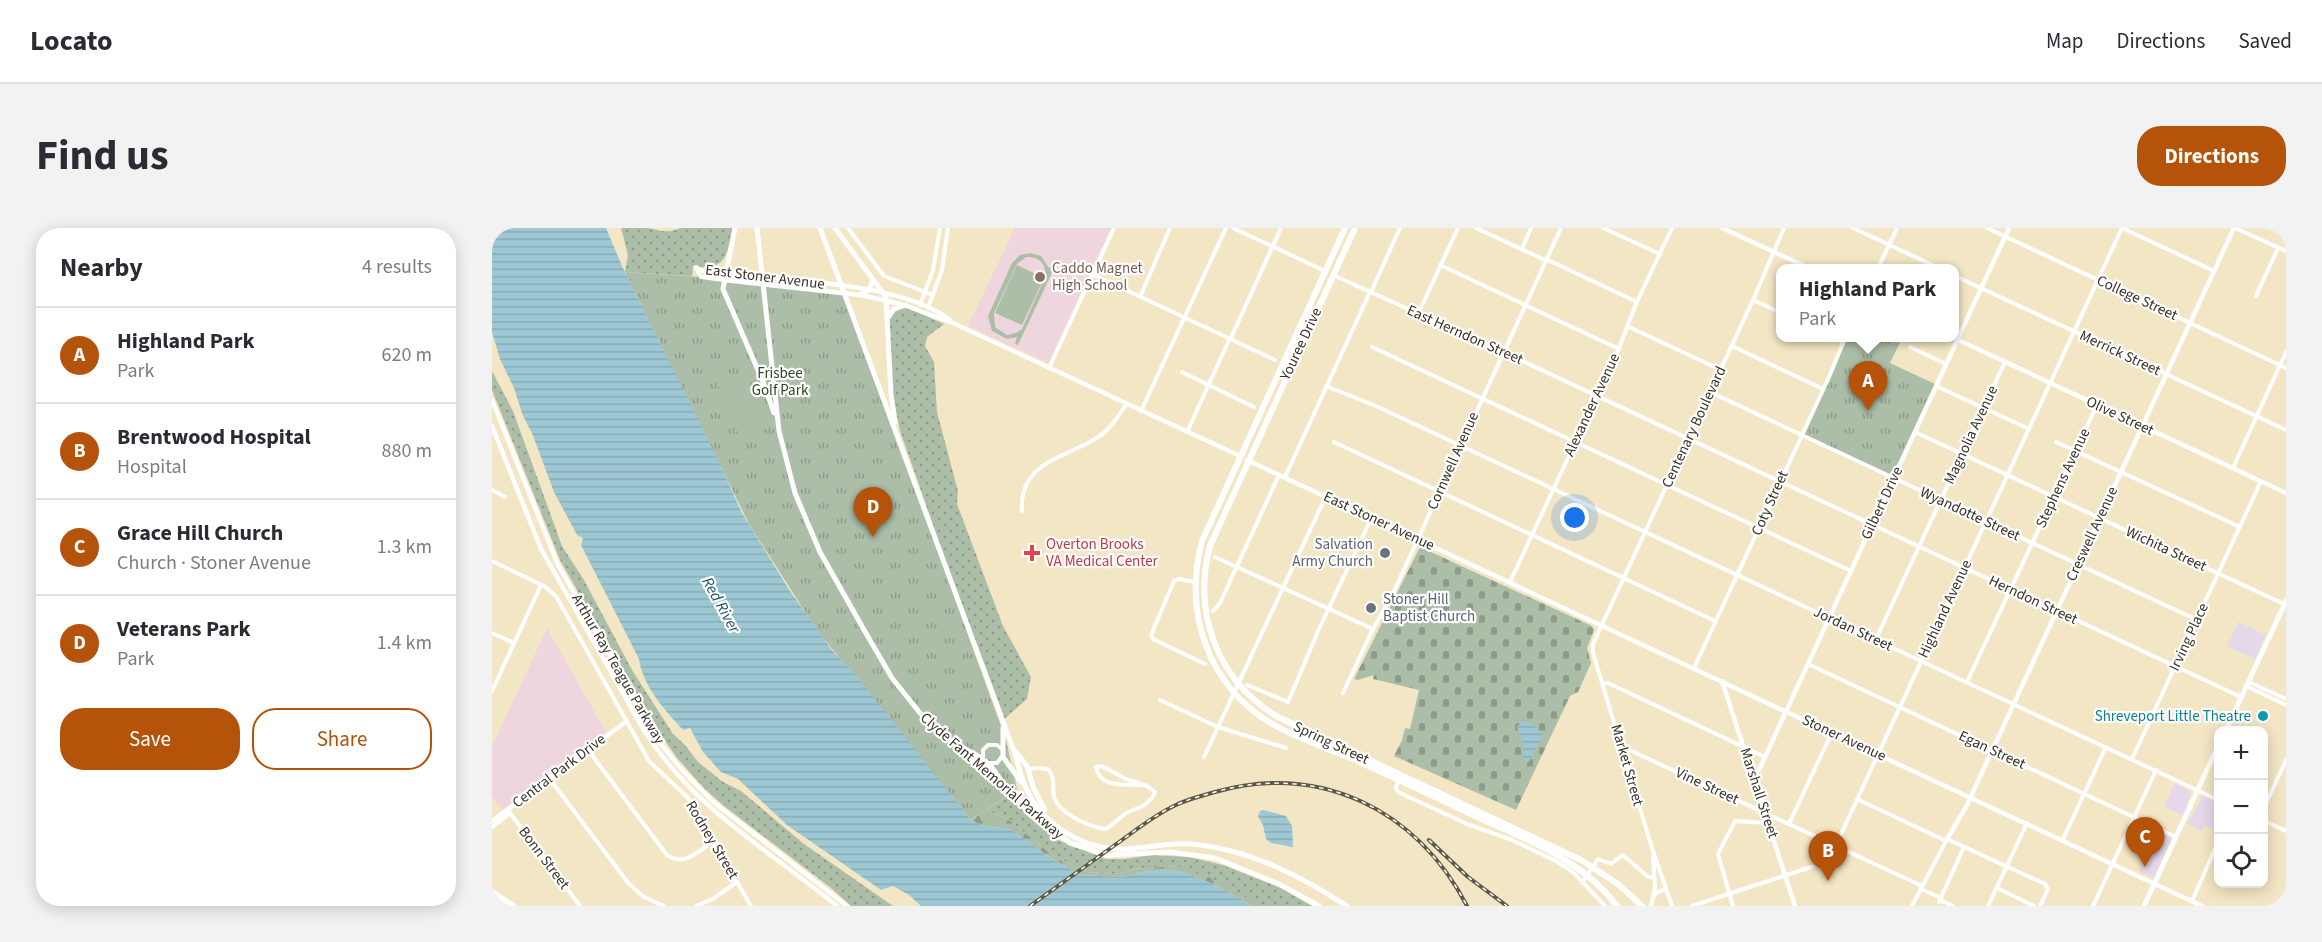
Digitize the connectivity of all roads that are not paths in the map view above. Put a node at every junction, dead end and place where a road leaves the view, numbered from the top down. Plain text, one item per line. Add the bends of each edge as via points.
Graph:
1 (735, 228) edge
2 (757, 228) edge
3 (820, 228) edge
4 (835, 228) edge
5 (848, 228) edge
6 (940, 228) edge
7 (948, 228) edge
8 (1114, 228) edge
9 (1170, 228) edge
10 (1226, 228) edge
11 (1233, 228) edge
12 (1281, 228) edge
13 (1345, 228) edge
14 (1355, 228) edge
15 (1400, 228) edge
16 (1458, 228) edge
17 (1476, 228) edge
18 (1532, 228) edge
19 (1561, 228) edge
20 (1603, 228) edge
21 (1672, 228) edge
22 (1722, 228) edge
23 (1784, 228) edge
24 (1853, 228) edge
25 (1897, 228) edge
26 (1987, 228) edge
27 (2009, 228) edge
28 (2122, 228) edge
29 (2235, 228) edge
30 (2005, 236) junction
31 (1889, 245) junction
32 (1273, 247) junction
33 (2278, 248) junction
34 (1522, 249) junction
35 (2286, 251) edge
36 (1774, 252) junction
37 (1660, 254) junction
38 (1545, 260) junction
39 (1800, 264) edge
40 (1880, 264) edge
41 (1930, 264) edge
42 (1440, 265) junction
43 (2214, 271) junction
44 (1325, 272) junction
45 (1092, 274) junction
46 (1333, 275) junction
47 (725, 276) junction
48 (1959, 278) edge
49 (873, 280) junction
50 (2098, 280) junction
51 (1981, 288) junction
52 (869, 290) junction
53 (926, 292) junction
54 (1370, 292) junction
55 (883, 293) junction
56 (861, 295) junction
57 (933, 295) junction
58 (2256, 296) dead end
59 (1140, 297) junction
60 (886, 300) junction
61 (1753, 300) junction
62 (1637, 302) junction
63 (906, 305) junction
64 (1524, 306) junction
65 (919, 307) junction
66 (927, 310) junction
67 (1776, 311) edge
68 (1418, 314) junction
69 (1184, 318) junction
70 (887, 320) junction
71 (2190, 323) junction
72 (1627, 326) junction
73 (1959, 332) edge
74 (2074, 332) junction
75 (1231, 338) junction
76 (1959, 339) edge
77 (1843, 342) edge
78 (1954, 342) edge
79 (1732, 346) junction
80 (1372, 347) dead end
81 (1910, 347) dead end
82 (1619, 349) junction
83 (1503, 352) junction
84 (2286, 352) edge
85 (1275, 360) dead end
86 (2005, 362) junction
87 (1946, 364) junction
88 (2284, 366) edge
89 (1049, 368) junction
90 (1721, 370) junction
91 (1182, 372) dead end
92 (2166, 375) junction
93 (2051, 383) junction
94 (1209, 385) junction
95 (1326, 386) junction
96 (1936, 386) junction
97 (1823, 389) junction
98 (1710, 392) junction
99 (1597, 396) junction
100 (1482, 399) junction
101 (492, 400) edge
102 (1127, 404) junction
103 (2097, 405) junction
104 (1254, 407) dead end
105 (1983, 408) junction
106 (1141, 411) junction
107 (2256, 417) junction
108 (492, 426) edge
109 (2143, 426) junction
110 (2029, 429) junction
111 (2286, 430) edge
112 (779, 431) junction
113 (1187, 432) junction
114 (1915, 432) junction
115 (1801, 435) junction
116 (1689, 439) junction
117 (1334, 441) dead end
118 (1575, 442) junction
119 (2056, 442) dead end
120 (1460, 445) junction
121 (903, 449) junction
122 (2076, 451) junction
123 (1962, 454) junction
124 (1240, 456) junction
125 (1248, 460) junction
126 (2233, 468) junction
127 (2121, 472) junction
128 (1282, 475) junction
129 (2008, 475) junction
130 (1893, 478) junction
131 (1780, 481) junction
132 (2261, 481) junction
133 (1667, 485) junction
134 (1553, 489) junction
135 (492, 490) edge
136 (1439, 492) junction
137 (2286, 493) edge
138 (1326, 496) junction
139 (505, 497) dead end
140 (2054, 497) junction
141 (1940, 500) junction
142 (1022, 511) dead end
143 (1372, 517) junction
144 (2100, 518) junction
145 (1986, 521) junction
146 (1872, 524) junction
147 (2240, 527) junction
148 (1758, 528) junction
149 (1645, 532) junction
150 (1532, 535) junction
151 (1418, 539) junction
152 (2032, 543) junction
153 (1919, 546) junction
154 (1215, 557) dead end
155 (492, 561) edge
156 (2078, 564) junction
157 (1236, 567) junction
158 (1965, 567) junction
159 (1851, 571) junction
160 (2218, 573) junction
161 (1737, 574) junction
162 (1624, 578) junction
163 (1195, 582) junction
164 (1510, 582) junction
165 (541, 585) junction
166 (1283, 588) junction
167 (2010, 589) junction
168 (2286, 604) edge
169 (1329, 609) junction
170 (1213, 611) dead end
171 (2057, 611) junction
172 (1829, 618) junction
173 (2196, 620) junction
174 (1716, 621) junction
175 (1602, 625) junction
176 (1373, 629) junction
177 (492, 633) edge
178 (1876, 639) junction
179 (514, 643) junction
180 (1921, 661) junction
181 (1205, 664) dead end
182 (1808, 664) junction
183 (2175, 666) junction
184 (1694, 668) junction
185 (1722, 681) junction
186 (1967, 682) junction
187 (1238, 684) junction
188 (1603, 684) junction
189 (2247, 684) junction
190 (1247, 685) dead end
191 (492, 691) edge
192 (1234, 693) junction
193 (1343, 693) dead end
194 (2241, 697) junction
195 (2286, 699) edge
196 (1160, 700) dead end
197 (2014, 704) junction
198 (2286, 705) edge
199 (1900, 707) junction
200 (1786, 711) junction
201 (627, 721) junction
202 (1002, 721) junction
203 (2228, 726) edge
204 (1218, 727) junction
205 (937, 730) junction
206 (1832, 732) junction
207 (1622, 746) junction
208 (1012, 747) junction
209 (1744, 747) junction
210 (2106, 747) junction
211 (1286, 748) dead end
212 (588, 749) junction
213 (1992, 750) junction
214 (1002, 753) junction
215 (1878, 754) junction
216 (2214, 755) edge
217 (1204, 757) dead end
218 (1765, 757) junction
219 (2132, 759) junction
220 (2286, 760) edge
221 (986, 761) junction
222 (1028, 769) junction
223 (2156, 770) junction
224 (1753, 775) junction
225 (549, 778) junction
226 (1400, 778) junction
227 (1143, 785) junction
228 (1026, 788) junction
229 (2198, 790) junction
230 (2084, 793) junction
231 (1971, 796) junction
232 (2214, 798) edge
233 (2268, 799) edge
234 (1857, 800) junction
235 (1026, 809) junction
236 (509, 811) junction
237 (1765, 813) junction
238 (2135, 817) junction
239 (492, 820) edge
240 (1768, 823) junction
241 (2027, 823) junction
242 (2268, 823) edge
243 (1789, 824) junction
244 (492, 827) edge
245 (1061, 830) junction
246 (2286, 831) edge
247 (2176, 837) junction
248 (2063, 839) junction
249 (1947, 840) junction
250 (713, 841) junction
251 (1651, 845) junction
252 (1836, 846) junction
253 (1964, 847) junction
254 (2214, 851) edge
255 (2113, 863) junction
256 (2007, 867) junction
257 (1594, 868) junction
258 (1588, 876) junction
259 (1786, 876) junction
260 (1655, 878) junction
261 (737, 882) junction
262 (1582, 883) junction
263 (1922, 887) junction
264 (1997, 888) junction
265 (1666, 889) junction
266 (492, 893) edge
267 (1729, 894) junction
268 (2179, 894) junction
269 (492, 899) edge
270 (2193, 899) junction
271 (1940, 900) junction
272 (1652, 901) edge
273 (502, 906) edge
274 (512, 906) edge
275 (580, 906) edge
276 (664, 906) edge
277 (696, 906) edge
278 (751, 906) edge
279 (837, 906) edge
280 (847, 906) edge
281 (1319, 906) edge
282 (1347, 906) edge
283 (1605, 906) edge
284 (1617, 906) edge
285 (1641, 906) edge
286 (1672, 906) edge
287 (1692, 906) edge
288 (1733, 906) edge
289 (1796, 906) edge
290 (1912, 906) edge
291 (1953, 906) edge
292 (1988, 906) edge
293 (2034, 906) edge
294 (2040, 906) edge
295 (2093, 906) edge
296 (2144, 906) edge
297 (2202, 906) edge
298 (2209, 906) edge

1 - 47 main road
2 - 112 main road, Clyde Fant Memorial Parkway
3 - 121 main road, Clyde Fant Memorial Parkway
4 - 49 main road
5 - 53 street via 884,276
6 - 53 street
7 - 57 street via 942,270
8 - 45 street
9 - 59 street
10 - 69 street
11 - 32 street
12 - 32 street
13 - 44 main road, Youree Drive
14 - 46 main road, Youree Drive
15 - 54 street
16 - 42 street
17 - 34 street
18 - 34 street
19 - 38 street, Cornwell Avenue
20 - 37 street
21 - 37 street, Alexander Avenue
22 - 36 street
23 - 36 street, Centenary Boulevard
24 - 31 street
25 - 31 street
26 - 30 street, College Street
27 - 30 street, Gilbert Drive
28 - 43 street
28 - 50 street, Highland Avenue
29 - 33 street
29 - 43 street, Creswell Avenue
30 - 50 street, College Street
30 - 51 street, Gilbert Drive
31 - 40 street
31 - 41 street
32 - 44 street
32 - 75 street
33 - 35 street
33 - 58 street
34 - 38 street
36 - 39 street
36 - 61 street, Centenary Boulevard
37 - 62 street, Alexander Avenue
38 - 62 street
38 - 64 street, Cornwell Avenue
42 - 64 street
42 - 68 street
43 - 71 street, Creswell Avenue
44 - 46 main road
44 - 124 main road, Youree Drive
45 - 59 street
45 - 89 street
46 - 54 street, East Herndon Street
46 - 125 main road, Youree Drive
47 - 47 street, East Stoner Avenue via 702,271 696,267 701,277
47 - 52 street, East Stoner Avenue
47 - 56 street, East Stoner Avenue
47 - 112 main road via 724,293 764,384
48 - 51 street, Merrick Street
49 - 52 main road
49 - 55 main road
50 - 71 street, College Street
50 - 74 street, Highland Avenue
51 - 73 street, Gilbert Drive
51 - 74 street, Merrick Street
52 - 55 street, East Stoner Avenue
52 - 56 main road
53 - 57 street
53 - 65 street
54 - 68 street, East Herndon Street
54 - 95 street
55 - 60 main road
55 - 65 street, East Stoner Avenue
56 - 60 street, East Stoner Avenue
57 - 66 street
59 - 69 street
60 - 63 street, East Stoner Avenue
60 - 70 main road
61 - 67 street
61 - 79 street, Centenary Boulevard
62 - 72 street, Alexander Avenue
63 - 65 street, East Stoner Avenue
63 - 70 main road via 894,309
64 - 82 street
64 - 83 street, Cornwell Avenue
65 - 66 street, East Stoner Avenue
66 - 89 street, East Stoner Avenue
68 - 83 street, East Herndon Street
69 - 75 street
69 - 106 street
70 - 121 main road via 892,406
71 - 88 street, College Street
71 - 92 street, Creswell Avenue
72 - 82 street, Alexander Avenue
72 - 90 street
74 - 92 street, Merrick Street
74 - 93 street, Highland Avenue
75 - 85 street
75 - 94 street
76 - 86 street, Olive Street
77 - 97 street, Coty Street
78 - 87 street, Gilbert Drive
79 - 90 street, Centenary Boulevard
79 - 97 street
80 - 100 street
81 - 87 street
82 - 99 street, Alexander Avenue
83 - 99 street, East Herndon Street
83 - 100 street, Cornwell Avenue
84 - 88 street
86 - 93 street, Olive Street
86 - 105 street, Magnolia Avenue
87 - 96 street, Gilbert Drive
88 - 107 street
89 - 102 street, East Stoner Avenue
90 - 98 street, Centenary Boulevard
91 - 94 street
92 - 107 street, Merrick Street
92 - 109 street, Creswell Avenue
93 - 103 street, Olive Street
93 - 110 street, Highland Avenue
94 - 104 street
94 - 113 street
95 - 120 street, Jordan Street
95 - 128 street
96 - 105 street
96 - 114 street, Gilbert Drive
97 - 115 street, Coty Street
98 - 115 street, Wyandotte Street
98 - 116 street, Centenary Boulevard
99 - 116 street, Herndon Street
99 - 118 street, Alexander Avenue
100 - 118 street
100 - 120 street, Cornwell Avenue
101 - 280 street, Arthur Ray Teague Parkway via 558,565 660,743 712,801
102 - 106 street, East Stoner Avenue
102 - 142 street via 1106,431 1046,464 1033,477 1023,494
103 - 109 street, Olive Street
103 - 122 street, Stephens Avenue
105 - 110 street
105 - 123 street, Magnolia Avenue
106 - 113 street, East Stoner Avenue
107 - 111 street, Merrick Street
107 - 126 street
108 - 279 street, Arthur Ray Teague Parkway via 541,549 657,749 710,809
109 - 126 street, Olive Street
109 - 127 street, Creswell Avenue
110 - 129 street, Highland Avenue
112 - 205 main road, Clyde Fant Memorial Parkway via 795,493 823,557 892,678
113 - 124 street, East Stoner Avenue
114 - 123 street, Wichita Street
114 - 130 street, Gilbert Drive
115 - 130 street, Wyandotte Street
115 - 131 street, Coty Street
116 - 131 street, Herndon Street
116 - 133 street, Centenary Boulevard
117 - 136 street
118 - 133 street
118 - 134 street, Alexander Avenue
119 - 122 street
120 - 134 street, Jordan Street
120 - 136 street, Cornwell Avenue
121 - 202 main road, Clyde Fant Memorial Parkway
122 - 127 street
122 - 140 street, Stephens Avenue
123 - 129 street, Wichita Street
123 - 141 street, Magnolia Avenue
124 - 125 main road
124 - 163 main road, Spring Street via 1202,541
125 - 128 street, East Stoner Avenue
125 - 187 main road, Spring Street via 1210,546 1203,588 1211,636
126 - 132 street, Olive Street
127 - 144 street, Creswell Avenue
127 - 147 street
128 - 138 street, East Stoner Avenue
128 - 157 street
129 - 140 street, Wichita Street
129 - 145 street, Highland Avenue
130 - 141 street, Wyandotte Street
130 - 146 street, Gilbert Drive
131 - 146 street, Herndon Street
131 - 148 street, Coty Street
132 - 137 street, Olive Street
132 - 147 street, Irving Place
133 - 148 street
133 - 149 street, Centenary Boulevard
134 - 149 street, Jordan Street
134 - 150 street, Alexander Avenue
135 - 139 street
136 - 150 street
136 - 151 street, Cornwell Avenue
138 - 143 street, East Stoner Avenue
138 - 166 street
140 - 144 street, Wichita Street
140 - 152 street, Stephens Avenue
141 - 145 street, Wyandotte Street
141 - 153 street, Magnolia Avenue
143 - 151 street, East Stoner Avenue
143 - 169 street
144 - 156 street, Creswell Avenue
144 - 160 street, Wichita Street
145 - 152 street, Wyandotte Street
145 - 158 street, Highland Avenue
146 - 153 street, Herndon Street
146 - 159 street, Gilbert Drive
147 - 160 street, Irving Place
148 - 159 street
148 - 161 street, Coty Street
149 - 161 street, Jordan Street
149 - 162 street, Centenary Boulevard
150 - 162 street
150 - 164 street, Alexander Avenue
151 - 164 street, East Stoner Avenue
151 - 176 street, Cornwell Avenue
152 - 156 street, Wyandotte Street
152 - 167 street, Stephens Avenue
153 - 158 street, Herndon Street
153 - 178 street, Magnolia Avenue
154 - 157 street
155 - 165 street, Rodney Street
156 - 171 street, Creswell Avenue
156 - 173 street, Wyandotte Street
157 - 166 street
157 - 170 street
158 - 167 street, Herndon Street
158 - 180 street, Highland Avenue
159 - 172 street, Gilbert Drive
160 - 168 street, Wichita Street
160 - 173 street, Irving Place
161 - 172 street, Jordan Street
161 - 174 street, Coty Street
162 - 174 street
162 - 175 street, Centenary Boulevard
163 - 181 street via 1174,581 1150,635
163 - 192 main road, Spring Street via 1196,614 1205,645
164 - 175 street, Stoner Avenue
165 - 179 street
165 - 201 street, Rodney Street via 558,600
166 - 169 street
166 - 187 street
167 - 171 street, Herndon Street
167 - 186 street, Stephens Avenue
168 - 189 main road
169 - 176 street
169 - 190 street via 1288,702
171 - 183 street, Herndon Street
171 - 197 street, Creswell Avenue
172 - 178 street, Jordan Street
172 - 182 street, Gilbert Drive
173 - 183 street, Irving Place
174 - 184 street, Coty Street
175 - 184 street, Stoner Avenue
175 - 188 street, Market Street via 1593,650
176 - 193 street, Cornwell Avenue
177 - 179 street
178 - 180 street, Jordan Street
179 - 191 street
180 - 186 street, Jordan Street
180 - 199 street, Highland Avenue
182 - 199 street, Egan Street
182 - 200 street, Gilbert Drive
183 - 194 street, Herndon Street
183 - 219 street, Irving Place
184 - 185 street, Stoner Avenue
185 - 200 street, Stoner Avenue
185 - 209 street, Marshall Street
186 - 197 street, Jordan Street
187 - 192 street
187 - 226 main road, Spring Street via 1259,705 1285,721
188 - 207 street, Market Street
188 - 209 street
189 - 194 main road
189 - 195 street
189 - 198 street
192 - 204 street
192 - 226 main road, Spring Street via 1280,729
194 - 203 main road
196 - 204 street
197 - 210 street, Jordan Street
197 - 213 street, Creswell Avenue
199 - 213 street, Egan Street
199 - 215 street, Highland Avenue
200 - 206 street, Stoner Avenue
200 - 218 street, Gilbert Drive
201 - 212 street, Central Park Drive
201 - 250 street, Rodney Street via 651,763 685,795
202 - 208 main road, Clyde Fant Memorial Parkway
202 - 214 main road
204 - 211 street
204 - 217 street
205 - 221 main road
205 - 235 main road, Clyde Fant Memorial Parkway
206 - 215 street, Stoner Avenue
206 - 243 street
207 - 237 street, Vine Street
207 - 251 street, Market Street
208 - 222 main road
208 - 228 main road, Clyde Fant Memorial Parkway
209 - 218 street
209 - 224 street, Marshall Street
210 - 219 street, Jordan Street
210 - 230 street
212 - 225 street, Central Park Drive
212 - 250 street via 667,855 686,859
213 - 230 street, Egan Street
213 - 231 street, Creswell Avenue
214 - 221 street via 997,763
214 - 221 street via 997,745 988,745 983,753
214 - 228 main road
215 - 231 street, Stoner Avenue
215 - 234 street, Highland Avenue
216 - 229 main road
218 - 224 street, Gilbert Drive
219 - 223 street, Jordan Street
220 - 233 street
221 - 235 main road
222 - 227 street via 1048,769 1053,775 1058,804 1072,816 1103,829 1152,798 1154,790
222 - 245 main road via 1039,801
223 - 229 street, Jordan Street
223 - 238 street
224 - 237 street, Marshall Street
225 - 236 street, Central Park Drive
225 - 276 street via 629,885
226 - 257 main road, Spring Street
226 - 258 main road, Spring Street via 1553,853
226 - 262 street via 1398,792 1548,857
227 - 227 street via 1108,784 1096,767 1102,766
228 - 245 main road, Clyde Fant Memorial Parkway
229 - 232 street, Jordan Street
229 - 247 main road
230 - 238 street, Egan Street
230 - 248 street
231 - 241 street, Stoner Avenue
231 - 249 street, Creswell Avenue
234 - 249 street
234 - 252 street, Highland Avenue
235 - 281 main road, Clyde Fant Memorial Parkway via 1064,839 1089,850 1118,855 1177,853 1215,858 1263,876
236 - 239 street, Central Park Drive
236 - 244 street, Central Park Drive
236 - 275 street, Bonn Street
237 - 240 street, Marshall Street
237 - 243 street, Vine Street
238 - 247 street, Egan Street
238 - 255 street
240 - 259 street, Marshall Street
240 - 267 street via 1735,821 1718,854
241 - 248 street, Stoner Avenue
241 - 256 street
242 - 246 street
243 - 252 street, Vine Street
245 - 282 main road, Clyde Fant Memorial Parkway via 1082,841 1111,848 1184,843 1229,850 1292,874
247 - 296 main road
248 - 255 street, Stoner Avenue
249 - 253 street
249 - 263 street, Creswell Avenue
250 - 261 street, Rodney Street
251 - 260 street
251 - 265 street, Market Street
252 - 259 street, Highland Avenue via 1823,863
252 - 263 street, Vine Street
253 - 256 street
253 - 271 street
254 - 270 street
255 - 268 street, Stoner Avenue
255 - 295 street
256 - 264 street
256 - 294 street via 2045,884 2048,889
257 - 258 street
257 - 260 street via 1598,859 1611,864 1624,855 1647,876
257 - 285 main road, Spring Street
258 - 262 street
258 - 284 main road, Spring Street
259 - 267 street, Highland Avenue
259 - 289 street, Marshall Street
260 - 272 street
261 - 277 street
261 - 278 street, Rodney Street
262 - 283 street
263 - 271 street, Vine Street
263 - 290 street, Creswell Avenue
264 - 292 street
264 - 293 street
265 - 272 street via 1657,892
265 - 286 street, Market Street
266 - 274 highway
267 - 287 street, Highland Avenue
267 - 288 street
268 - 270 street, Stoner Avenue
268 - 297 street, Stoner Avenue
269 - 273 main road
270 - 298 street, Stoner Avenue
271 - 291 street, Vine Street

